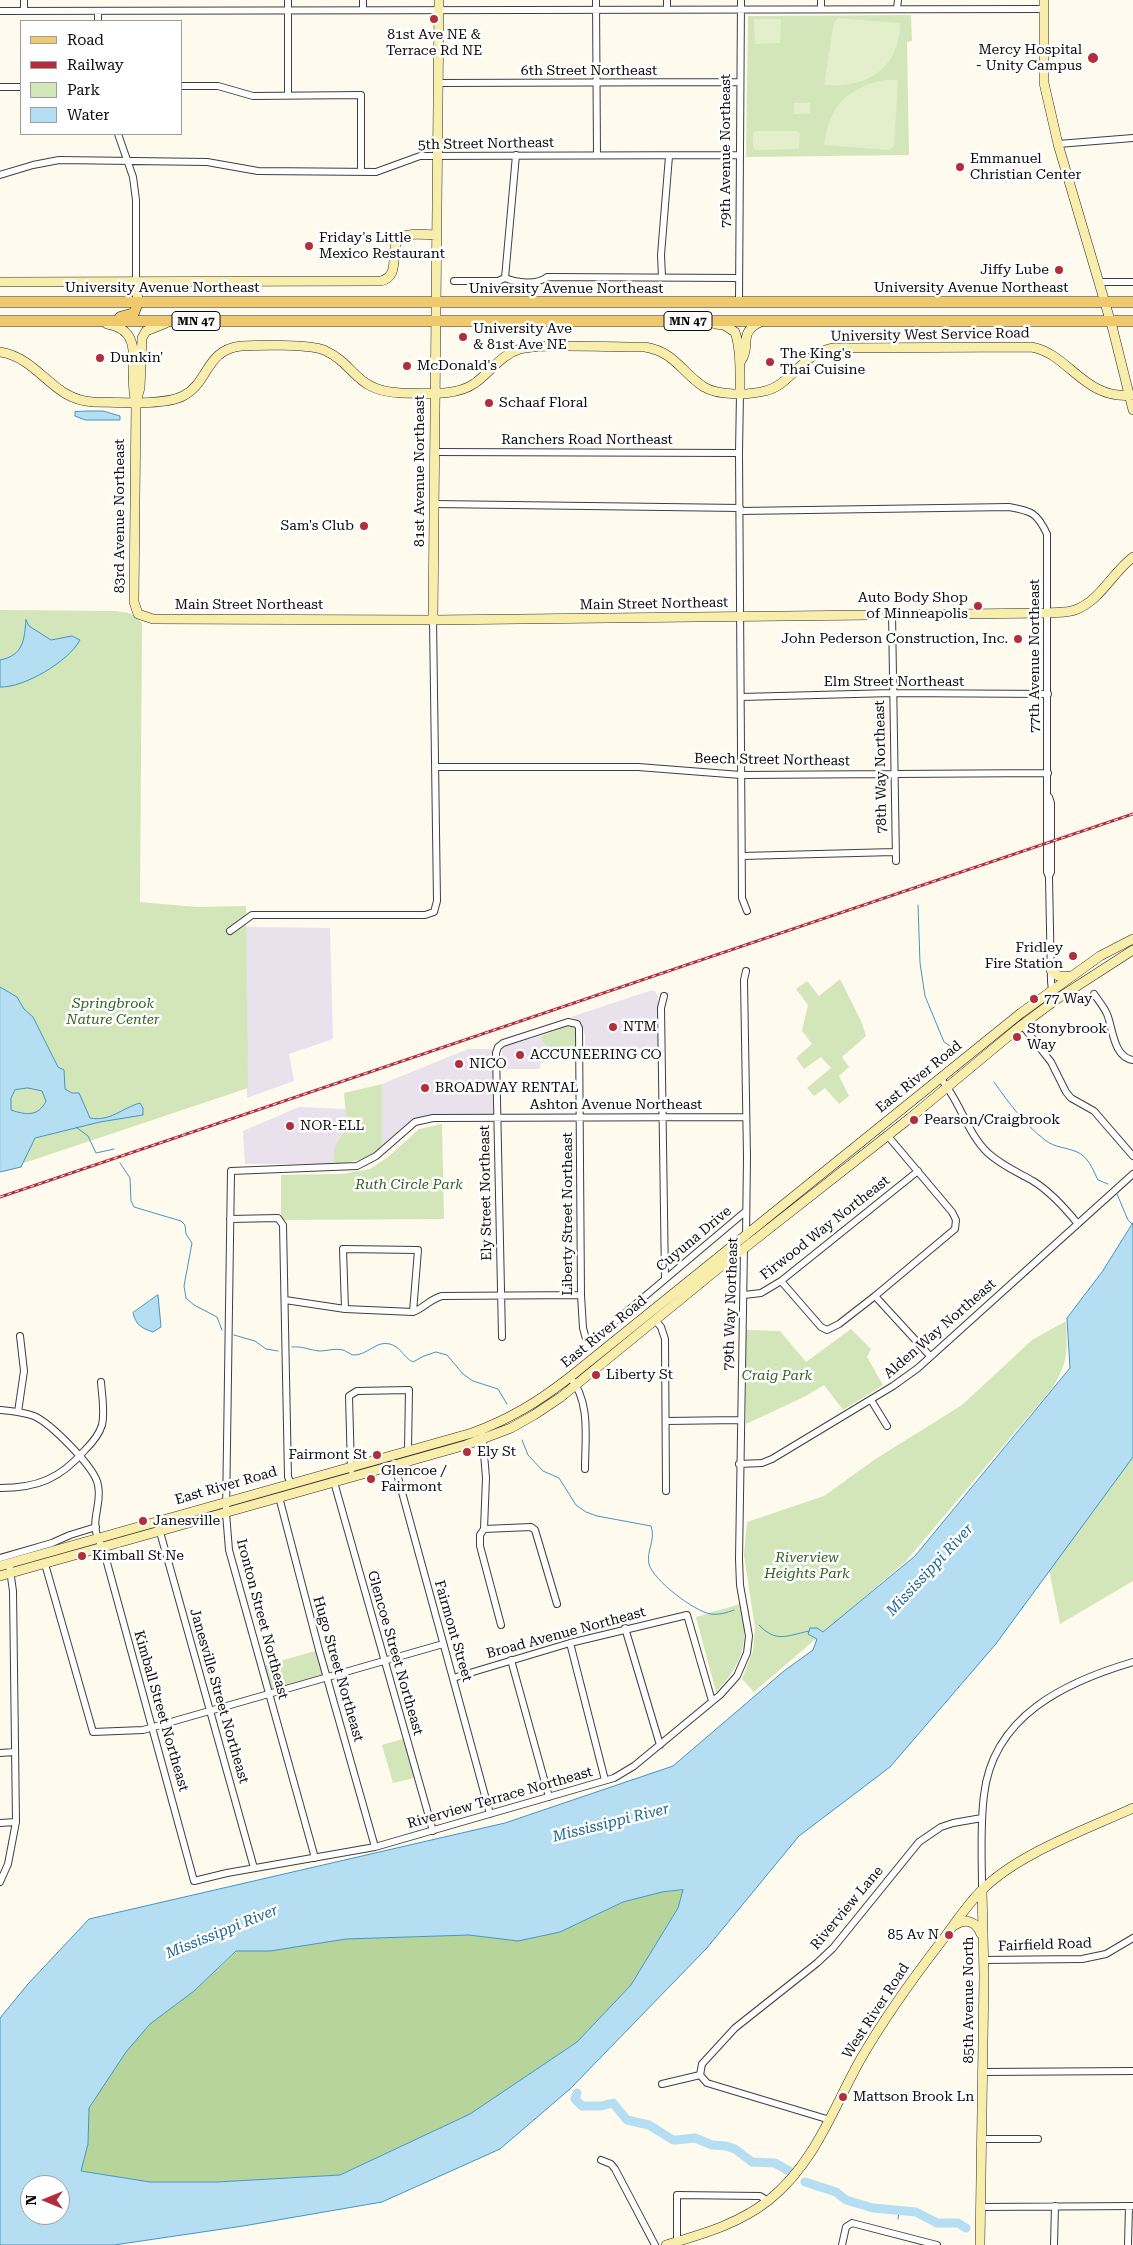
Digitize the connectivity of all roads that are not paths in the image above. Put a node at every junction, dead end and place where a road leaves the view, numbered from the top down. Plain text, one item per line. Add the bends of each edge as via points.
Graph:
1 (24, 0) edge
2 (288, 0) edge
3 (363, 0) edge
4 (439, 0) edge
5 (596, 0) edge
6 (667, 0) edge
7 (741, 0) edge
8 (821, 0) edge
9 (898, 0) edge
10 (1044, 4) edge
11 (667, 8) junction
12 (821, 8) junction
13 (897, 8) junction
14 (363, 9) junction
15 (597, 9) junction
16 (740, 9) junction
17 (24, 10) junction
18 (288, 10) junction
19 (439, 10) junction
20 (0, 11) edge
21 (98, 11) junction
22 (98, 20) edge
23 (740, 82) junction
24 (438, 83) junction
25 (596, 83) junction
26 (182, 86) edge
27 (0, 87) edge
28 (20, 87) edge
29 (288, 95) junction
30 (118, 135) edge
31 (1133, 138) edge
32 (1058, 144) junction
33 (516, 155) junction
34 (596, 155) junction
35 (739, 155) junction
36 (436, 156) junction
37 (668, 156) junction
38 (128, 162) junction
39 (361, 172) junction
40 (0, 175) edge
41 (436, 236) junction
42 (662, 277) junction
43 (505, 278) junction
44 (739, 278) junction
45 (454, 281) dead end
46 (0, 282) edge
47 (136, 282) junction
48 (1099, 282) junction
49 (1133, 282) edge
50 (0, 302) edge
51 (138, 302) junction
52 (739, 302) junction
53 (1104, 302) junction
54 (1133, 302) edge
55 (436, 303) junction
56 (0, 321) edge
57 (92, 321) junction
58 (170, 321) junction
59 (687, 321) junction
60 (1110, 321) junction
61 (1133, 321) edge
62 (435, 322) junction
63 (760, 322) junction
64 (0, 352) edge
65 (741, 361) junction
66 (434, 392) junction
67 (740, 393) junction
68 (1131, 395) edge
69 (136, 402) junction
70 (1133, 410) edge
71 (435, 452) junction
72 (739, 453) junction
73 (434, 504) junction
74 (740, 510) junction
75 (1133, 557) edge
76 (1047, 613) junction
77 (892, 614) junction
78 (740, 617) junction
79 (153, 619) joint
80 (433, 620) junction
81 (893, 694) junction
82 (1048, 694) junction
83 (741, 696) junction
84 (436, 767) junction
85 (1048, 773) junction
86 (894, 774) junction
87 (741, 775) junction
88 (894, 852) junction
89 (742, 856) junction
90 (896, 861) dead end
91 (747, 910) dead end
92 (230, 931) dead end
93 (1133, 938) edge
94 (1133, 950) edge
95 (1050, 970) junction
96 (746, 971) dead end
97 (1072, 976) junction
98 (1094, 994) dead end
99 (1055, 995) junction
100 (664, 996) dead end
101 (1022, 1026) junction
102 (498, 1047) joint
103 (1133, 1060) edge
104 (940, 1078) junction
105 (947, 1086) junction
106 (663, 1117) junction
107 (746, 1117) junction
108 (497, 1118) junction
109 (580, 1118) junction
110 (887, 1135) junction
111 (1133, 1156) edge
112 (231, 1171) joint
113 (918, 1171) junction
114 (1133, 1174) edge
115 (746, 1211) junction
116 (230, 1219) junction
117 (1078, 1224) junction
118 (746, 1235) junction
119 (744, 1250) junction
120 (665, 1279) junction
121 (781, 1281) junction
122 (501, 1295) junction
123 (581, 1296) junction
124 (744, 1296) junction
125 (876, 1296) junction
126 (285, 1300) junction
127 (345, 1309) junction
128 (413, 1312) junction
129 (656, 1321) junction
130 (20, 1336) dead end
131 (502, 1337) dead end
132 (586, 1338) joint
133 (930, 1356) junction
134 (570, 1377) junction
135 (101, 1382) dead end
136 (577, 1385) junction
137 (871, 1400) junction
138 (0, 1410) edge
139 (18, 1412) junction
140 (666, 1420) junction
141 (740, 1420) junction
142 (887, 1426) dead end
143 (482, 1429) junction
144 (481, 1440) junction
145 (408, 1450) junction
146 (393, 1454) junction
147 (80, 1456) junction
148 (739, 1464) junction
149 (395, 1465) junction
150 (351, 1466) junction
151 (584, 1469) dead end
152 (350, 1477) junction
153 (334, 1482) junction
154 (291, 1483) junction
155 (0, 1488) edge
156 (666, 1491) dead end
157 (280, 1497) junction
158 (227, 1500) junction
159 (226, 1513) junction
160 (96, 1527) junction
161 (484, 1529) junction
162 (160, 1532) junction
163 (97, 1538) junction
164 (103, 1548) junction
165 (0, 1558) edge
166 (5, 1564) edge
167 (45, 1564) junction
168 (10, 1573) junction
169 (0, 1576) edge
170 (557, 1604) dead end
171 (501, 1625) dead end
172 (626, 1628) junction
173 (749, 1636) joint
174 (570, 1643) junction
175 (443, 1644) junction
176 (511, 1660) junction
177 (386, 1662) junction
178 (1133, 1662) edge
179 (327, 1676) junction
180 (453, 1678) junction
181 (269, 1694) junction
182 (712, 1701) junction
183 (210, 1711) junction
184 (152, 1728) junction
185 (660, 1745) junction
186 (15, 1752) junction
187 (0, 1753) edge
188 (605, 1780) junction
189 (549, 1797) junction
190 (1133, 1808) edge
191 (490, 1814) junction
192 (982, 1818) junction
193 (16, 1822) junction
194 (0, 1823) edge
195 (433, 1831) junction
196 (375, 1847) junction
197 (315, 1858) junction
198 (254, 1868) junction
199 (194, 1881) joint
200 (0, 1882) edge
201 (982, 1890) junction
202 (952, 1927) junction
203 (982, 1936) junction
204 (1133, 1938) edge
205 (983, 1960) junction
206 (1133, 2071) edge
207 (983, 2072) junction
208 (700, 2075) junction
209 (662, 2084) dead end
210 (830, 2120) junction
211 (982, 2139) junction
212 (1038, 2139) dead end
213 (601, 2160) dead end
214 (768, 2201) junction
215 (1055, 2206) junction
216 (1131, 2206) edge
217 (981, 2207) junction
218 (678, 2242) junction
219 (655, 2245) edge
220 (666, 2245) edge
221 (842, 2245) edge
222 (937, 2245) edge
223 (980, 2245) edge
224 (1054, 2245) edge
225 (1128, 2245) edge

1 - 17 street
2 - 18 street
3 - 14 street
4 - 19 street, 81st Avenue Northeast
5 - 15 street
6 - 11 street
7 - 16 street, 79th Avenue Northeast
8 - 12 street
9 - 13 street
10 - 13 street
10 - 32 street via 1044,83
11 - 15 street
11 - 16 street
12 - 13 street
12 - 16 street
14 - 18 street
14 - 19 street
15 - 19 street
15 - 25 street
16 - 23 street, 79th Avenue Northeast
17 - 20 street
17 - 21 street
18 - 21 street
18 - 29 street
19 - 24 street, 81st Avenue Northeast
21 - 22 street
23 - 25 street, 6th Street Northeast
23 - 35 street, 79th Avenue Northeast
24 - 25 street, 6th Street Northeast
24 - 36 street, 81st Avenue Northeast
25 - 34 street
26 - 29 street via 218,86 253,96
27 - 28 street
29 - 39 street via 362,96
30 - 38 street
31 - 32 street
32 - 48 street
33 - 34 street, 5th Street Northeast
33 - 36 street, 5th Street Northeast
33 - 43 street
34 - 37 street, 5th Street Northeast
35 - 37 street, 5th Street Northeast
35 - 44 street, 79th Avenue Northeast
36 - 39 street, 5th Street Northeast via 412,158 376,172
36 - 41 street, 81st Avenue Northeast
37 - 42 street
38 - 39 street, 5th Street Northeast via 207,162 258,171
38 - 40 street, 5th Street Northeast via 59,160
38 - 47 street via 134,177 136,200
41 - 47 street via 401,237 394,248 392,273 383,280
41 - 55 street, 81st Avenue Northeast
42 - 43 street via 547,277 538,281
42 - 44 street
43 - 45 street via 498,281
44 - 52 street, 79th Avenue Northeast
46 - 47 street
47 - 51 street
48 - 49 street
48 - 53 street
50 - 51 main road, University Avenue Northeast / MN 47
51 - 55 main road, University Avenue Northeast / MN 47
51 - 57 main road via 136,311 129,316
52 - 53 main road, University Avenue Northeast / MN 47
52 - 55 main road, University Avenue Northeast / MN 47
53 - 54 main road, University Avenue Northeast / MN 47
53 - 60 street
55 - 62 street, 81st Avenue Northeast
56 - 57 main road, MN 47
57 - 58 main road, MN 47
57 - 69 street, 83rd Avenue Northeast via 117,325 127,332 132,341 132,392
58 - 62 main road, MN 47
58 - 69 street, 83rd Avenue Northeast via 143,334 140,388
59 - 62 main road, MN 47
59 - 63 main road, MN 47
59 - 65 street via 724,325 732,329
60 - 61 main road, MN 47
60 - 63 main road, MN 47
60 - 68 street
62 - 66 street, 81st Avenue Northeast
63 - 65 street via 746,333
64 - 69 street, University West Service Road via 24,360 58,390 74,398 93,402
65 - 67 street
66 - 67 street, University West Service Road via 463,390 510,352 541,346 656,348 670,355 711,390
66 - 69 street, University West Service Road via 399,393 370,387 339,360 319,348 241,346 214,358 197,384 184,396
66 - 71 street, 81st Avenue Northeast
67 - 68 street, University West Service Road via 772,389 808,358 832,348 1031,347 1049,352 1094,388
67 - 72 street
68 - 70 street
69 - 79 street, 83rd Avenue Northeast via 134,602 138,614
71 - 72 street, Ranchers Road Northeast
71 - 73 street, 81st Avenue Northeast
72 - 74 street
73 - 74 street
73 - 80 street, 81st Avenue Northeast
74 - 76 street, 77th Avenue Northeast via 1009,507 1029,511 1039,519 1047,534
74 - 78 street
75 - 76 street, Main Street Northeast via 1095,598 1074,610
76 - 77 street, Main Street Northeast
76 - 82 street, 77th Avenue Northeast
77 - 78 street, Main Street Northeast
77 - 81 street, 78th Way Northeast
78 - 80 street, Main Street Northeast
78 - 83 street
79 - 80 street, Main Street Northeast
80 - 84 street, 81st Avenue Northeast
81 - 82 street, Elm Street Northeast
81 - 83 street, Elm Street Northeast
81 - 86 street, 78th Way Northeast
82 - 85 street, 77th Avenue Northeast
83 - 87 street
84 - 87 street, Beech Street Northeast via 638,767
84 - 92 street, 81st Avenue Northeast via 437,901 434,912 425,915 252,915
85 - 86 street, Beech Street Northeast
85 - 95 street, 77th Avenue Northeast
86 - 87 street, Beech Street Northeast
86 - 88 street, 78th Way Northeast
87 - 89 street
88 - 89 street
88 - 90 street, 78th Way Northeast
89 - 91 street via 742,898
93 - 97 street, East River Road
94 - 99 street, East River Road
95 - 97 street via 1058,976
95 - 99 street, 77th Avenue Northeast
96 - 107 street, 79th Way Northeast
97 - 99 street, East River Road
98 - 103 street via 1107,1014 1119,1051
99 - 101 street, East River Road
99 - 104 street, East River Road
100 - 106 street via 661,1008
101 - 105 street, East River Road
101 - 111 street via 1051,1062 1071,1098 1094,1111
102 - 108 street, Ely Street Northeast
102 - 109 street, Liberty Street Northeast via 568,1022 577,1024
104 - 105 street
104 - 118 street, East River Road
105 - 110 street, East River Road
105 - 117 street via 986,1151 1004,1166 1049,1192
106 - 107 street, Ashton Avenue Northeast
106 - 109 street, Ashton Avenue Northeast
106 - 120 street
107 - 115 street, 79th Way Northeast
108 - 109 street, Ashton Avenue Northeast
108 - 112 street, Ashton Avenue Northeast via 434,1118 415,1122 376,1156 357,1166
108 - 122 street, Ely Street Northeast
109 - 123 street, Liberty Street Northeast
110 - 113 street
110 - 119 street, East River Road
112 - 116 street, Ironton Street Northeast
113 - 121 street, Firwood Way Northeast
113 - 125 street via 952,1212 956,1220 955,1229
114 - 117 street, Alden Way Northeast
115 - 118 street, 79th Way Northeast
115 - 120 street, Cuyuna Drive
116 - 126 street via 280,1220 283,1225
116 - 158 street, Ironton Street Northeast
117 - 133 street, Alden Way Northeast
118 - 119 street, 79th Way Northeast
118 - 134 street, East River Road
119 - 124 street, 79th Way Northeast
119 - 129 street, East River Road
120 - 132 street, Cuyuna Drive via 599,1335
121 - 124 street, Firwood Way Northeast via 761,1293
121 - 125 street via 827,1330
122 - 123 street
122 - 128 street via 434,1298
122 - 131 street, Ely Street Northeast
123 - 132 street, Liberty Street Northeast via 582,1328
124 - 141 street, 79th Way Northeast
125 - 133 street
126 - 127 street
126 - 154 street via 288,1477
127 - 128 street
127 - 128 street via 343,1249 418,1250
129 - 136 street, East River Road
129 - 140 street via 665,1339
130 - 139 street via 24,1371
133 - 137 street, Alden Way Northeast
134 - 136 street
134 - 143 street, East River Road via 523,1411
135 - 147 street via 102,1424 95,1439
136 - 144 street, East River Road via 534,1415
136 - 151 street via 584,1408
137 - 142 street
137 - 148 street, Alden Way Northeast via 772,1459
138 - 139 street
139 - 147 street via 42,1421
140 - 141 street
140 - 156 street
141 - 148 street, 79th Way Northeast
143 - 144 street
143 - 145 street, East River Road
144 - 149 street, East River Road
144 - 161 street via 486,1478
145 - 146 street, East River Road
145 - 150 street via 410,1390 357,1391 348,1396
146 - 149 street, Fairmont Street
146 - 150 street, East River Road
147 - 155 street via 51,1479 28,1486
147 - 160 street via 98,1484
148 - 173 street, 79th Way Northeast via 740,1585
149 - 152 street, East River Road
149 - 175 street, Fairmont Street
150 - 152 street
150 - 154 street, East River Road
152 - 153 street, East River Road
153 - 157 street, East River Road
153 - 177 street, Glencoe Street Northeast
154 - 158 street, East River Road
157 - 159 street, East River Road
157 - 179 street, Hugo Street Northeast
158 - 159 street, Ironton Street Northeast
158 - 163 street, East River Road
159 - 162 street, East River Road
159 - 181 street, Ironton Street Northeast via 229,1550
160 - 163 street
160 - 165 street
161 - 170 street via 531,1527 535,1530
161 - 171 street via 480,1535 480,1546
162 - 164 street, East River Road
162 - 183 street, Janesville Street Northeast
163 - 164 street, Kimball Street Northeast
163 - 166 street, East River Road
164 - 167 street, East River Road
164 - 184 street, Kimball Street Northeast
166 - 168 street
167 - 168 street, East River Road
167 - 184 street via 93,1732 130,1732
168 - 169 street, East River Road
168 - 186 street
172 - 174 street, Broad Avenue Northeast
172 - 182 street, Broad Avenue Northeast via 687,1615
172 - 185 street
173 - 182 street, Riverview Terrace Northeast via 737,1676
174 - 176 street, Broad Avenue Northeast
174 - 188 street
175 - 177 street
175 - 180 street, Fairmont Street
176 - 180 street, Broad Avenue Northeast
176 - 189 street
177 - 179 street
177 - 195 street, Glencoe Street Northeast
178 - 192 street, 85th Avenue North via 1085,1678 1031,1709 1008,1733 994,1756 984,1794
179 - 181 street
179 - 196 street, Hugo Street Northeast
180 - 191 street, Fairmont Street
181 - 183 street
181 - 197 street, Ironton Street Northeast
182 - 185 street, Riverview Terrace Northeast
183 - 184 street
183 - 198 street, Janesville Street Northeast
184 - 199 street, Kimball Street Northeast
185 - 188 street, Riverview Terrace Northeast via 630,1769
186 - 187 street
186 - 193 street
188 - 189 street, Riverview Terrace Northeast
189 - 191 street, Riverview Terrace Northeast
190 - 201 street, West River Road via 1029,1858
191 - 195 street, Riverview Terrace Northeast
192 - 201 street, 85th Avenue North
192 - 208 street, Riverview Lane via 941,1828 919,1842 829,1952 735,2028 702,2064
193 - 194 street
193 - 200 street via 10,1858
195 - 196 street, Riverview Terrace Northeast
196 - 197 street, Riverview Terrace Northeast
197 - 198 street, Riverview Terrace Northeast
198 - 199 street, Riverview Terrace Northeast
201 - 202 street, West River Road
201 - 203 street, 85th Avenue North
202 - 203 street via 970,1921
202 - 210 street, West River Road via 887,2016 860,2060
203 - 205 street, 85th Avenue North
204 - 205 street, Fairfield Road via 1106,1954 1088,1958
205 - 207 street, 85th Avenue North
206 - 207 street
207 - 211 street, 85th Avenue North
208 - 209 street
208 - 210 street via 707,2083
210 - 214 street, West River Road via 805,2162
211 - 212 street
211 - 217 street, 85th Avenue North
213 - 219 street via 615,2168
214 - 218 street, West River Road via 734,2222
214 - 218 street via 760,2196 677,2195
215 - 216 street
215 - 217 street
215 - 224 street
216 - 225 street
217 - 223 street, 85th Avenue North
218 - 220 street, West River Road
221 - 222 street via 848,2224

